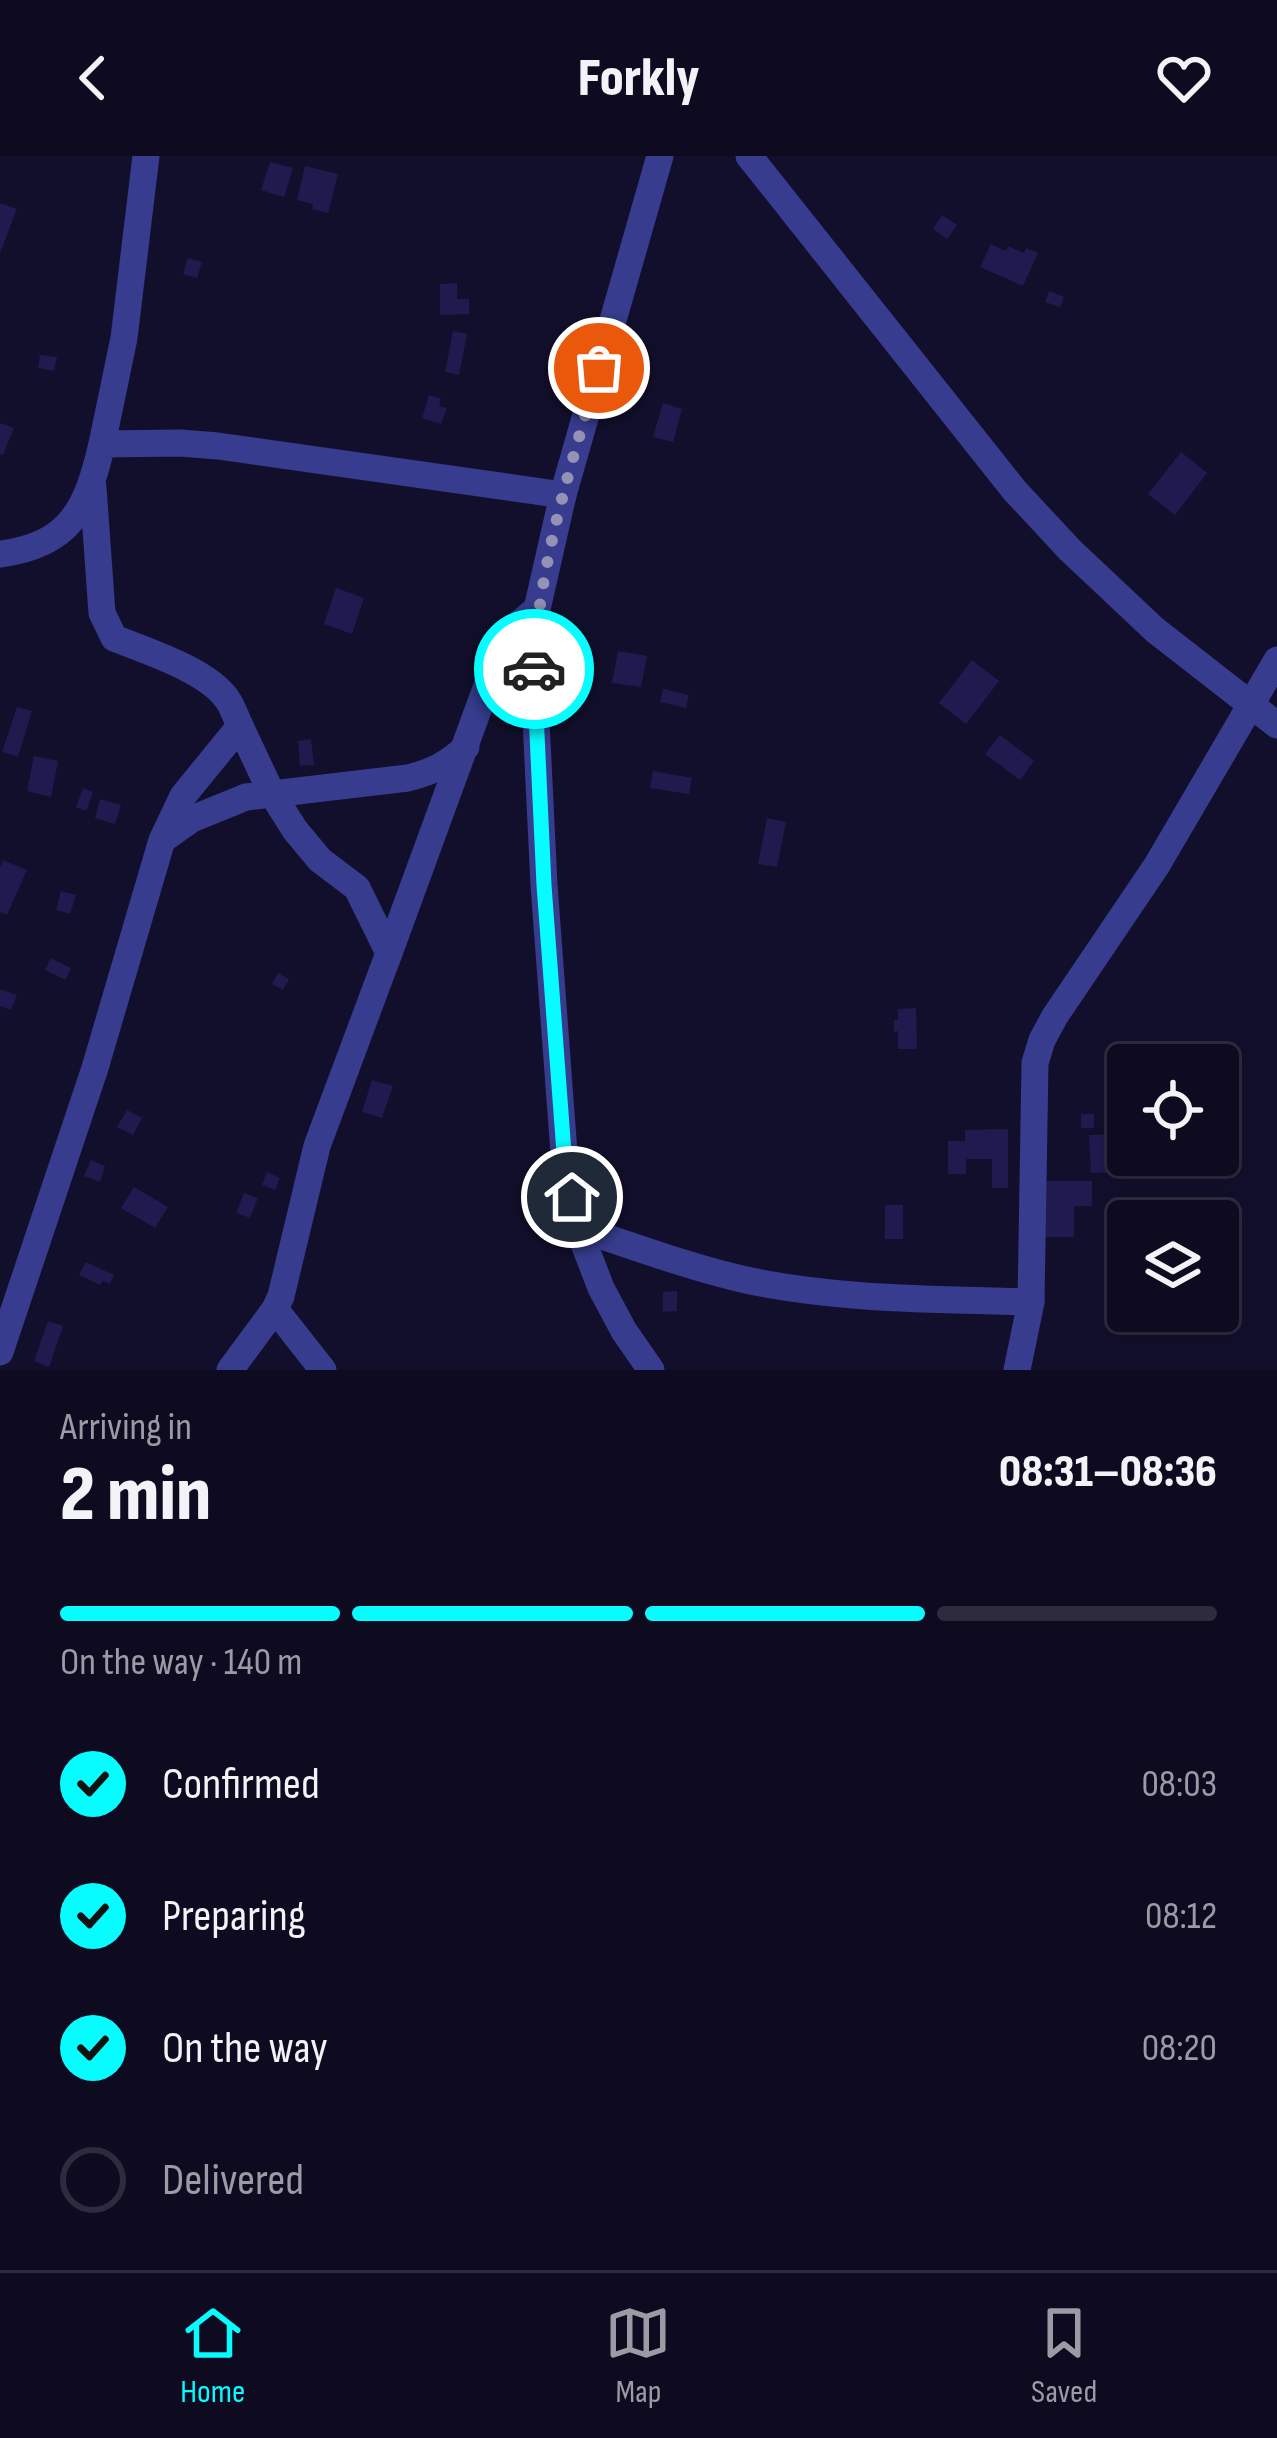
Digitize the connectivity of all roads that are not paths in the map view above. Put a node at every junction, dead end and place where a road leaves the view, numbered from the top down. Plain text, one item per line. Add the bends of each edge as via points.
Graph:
1 (146, 156) edge
2 (660, 156) edge
3 (749, 156) edge
4 (102, 444) junction
5 (93, 482) junction
6 (563, 494) junction
7 (0, 554) edge
8 (537, 609) junction
9 (1277, 660) edge
10 (1252, 704) junction
11 (1277, 725) edge
12 (240, 726) junction
13 (467, 747) junction
14 (271, 792) junction
15 (162, 840) junction
16 (389, 953) junction
17 (578, 1228) junction
18 (1031, 1302) junction
19 (274, 1310) junction
20 (0, 1352) edge
21 (230, 1370) edge
22 (322, 1370) edge
23 (651, 1370) edge
24 (1017, 1370) edge

1 - 4 street
2 - 6 street
3 - 10 street via 1015,491 1155,630
4 - 5 street
4 - 6 street via 218,446
5 - 7 street via 77,516 44,544
5 - 12 street via 102,613 114,638 201,677 226,696
6 - 8 street
8 - 13 street via 503,642
8 - 17 street via 544,885 565,1166
9 - 10 street
10 - 11 street
10 - 18 street via 1042,1040 1035,1063
12 - 14 street
12 - 15 street via 183,796
13 - 14 street via 408,778
13 - 16 street
14 - 15 street via 218,806
14 - 16 street via 306,844 357,888
15 - 20 street
16 - 19 street via 316,1146
17 - 18 street via 746,1280 823,1292
17 - 23 street via 612,1310
18 - 24 street
19 - 21 street
19 - 22 street

